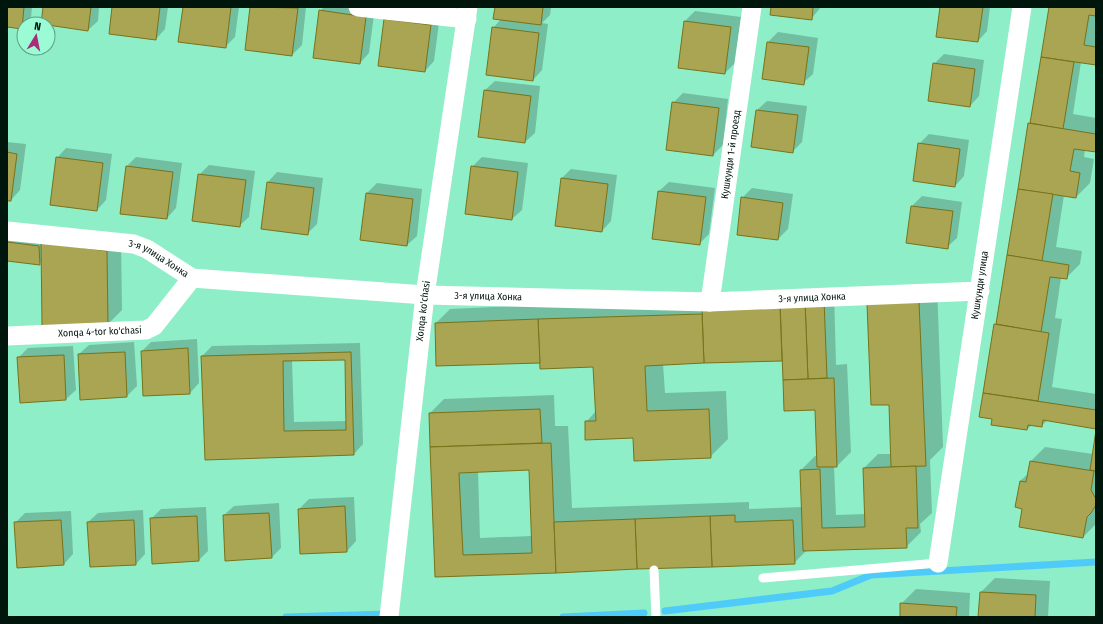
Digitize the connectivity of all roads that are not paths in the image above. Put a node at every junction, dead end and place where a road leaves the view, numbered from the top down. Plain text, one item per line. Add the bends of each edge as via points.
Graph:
1 (358, 7) edge
2 (752, 7) edge
3 (1022, 7) edge
4 (467, 13) edge
5 (7, 230) edge
6 (192, 278) junction
7 (980, 291) junction
8 (425, 295) junction
9 (710, 302) junction
10 (7, 336) edge
11 (938, 563) joint
12 (654, 570) dead end
13 (763, 578) dead end
14 (389, 617) edge
15 (656, 617) edge

1 - 4 street
2 - 9 street, Кушкунди 1-й проезд
3 - 7 street, Кушкунди улица
4 - 8 street, Xonqa ko'chasi
5 - 6 street, 3-я улица Хонка via 134,244 147,249
6 - 8 street, 3-я улица Хонка
6 - 10 street, Xonqa 4-tor ko'chasi via 154,326 146,330
7 - 9 street, 3-я улица Хонка
7 - 11 street, Кушкунди улица
8 - 9 street, 3-я улица Хонка
8 - 14 street, Xonqa ko'chasi
11 - 13 lane
12 - 15 lane

